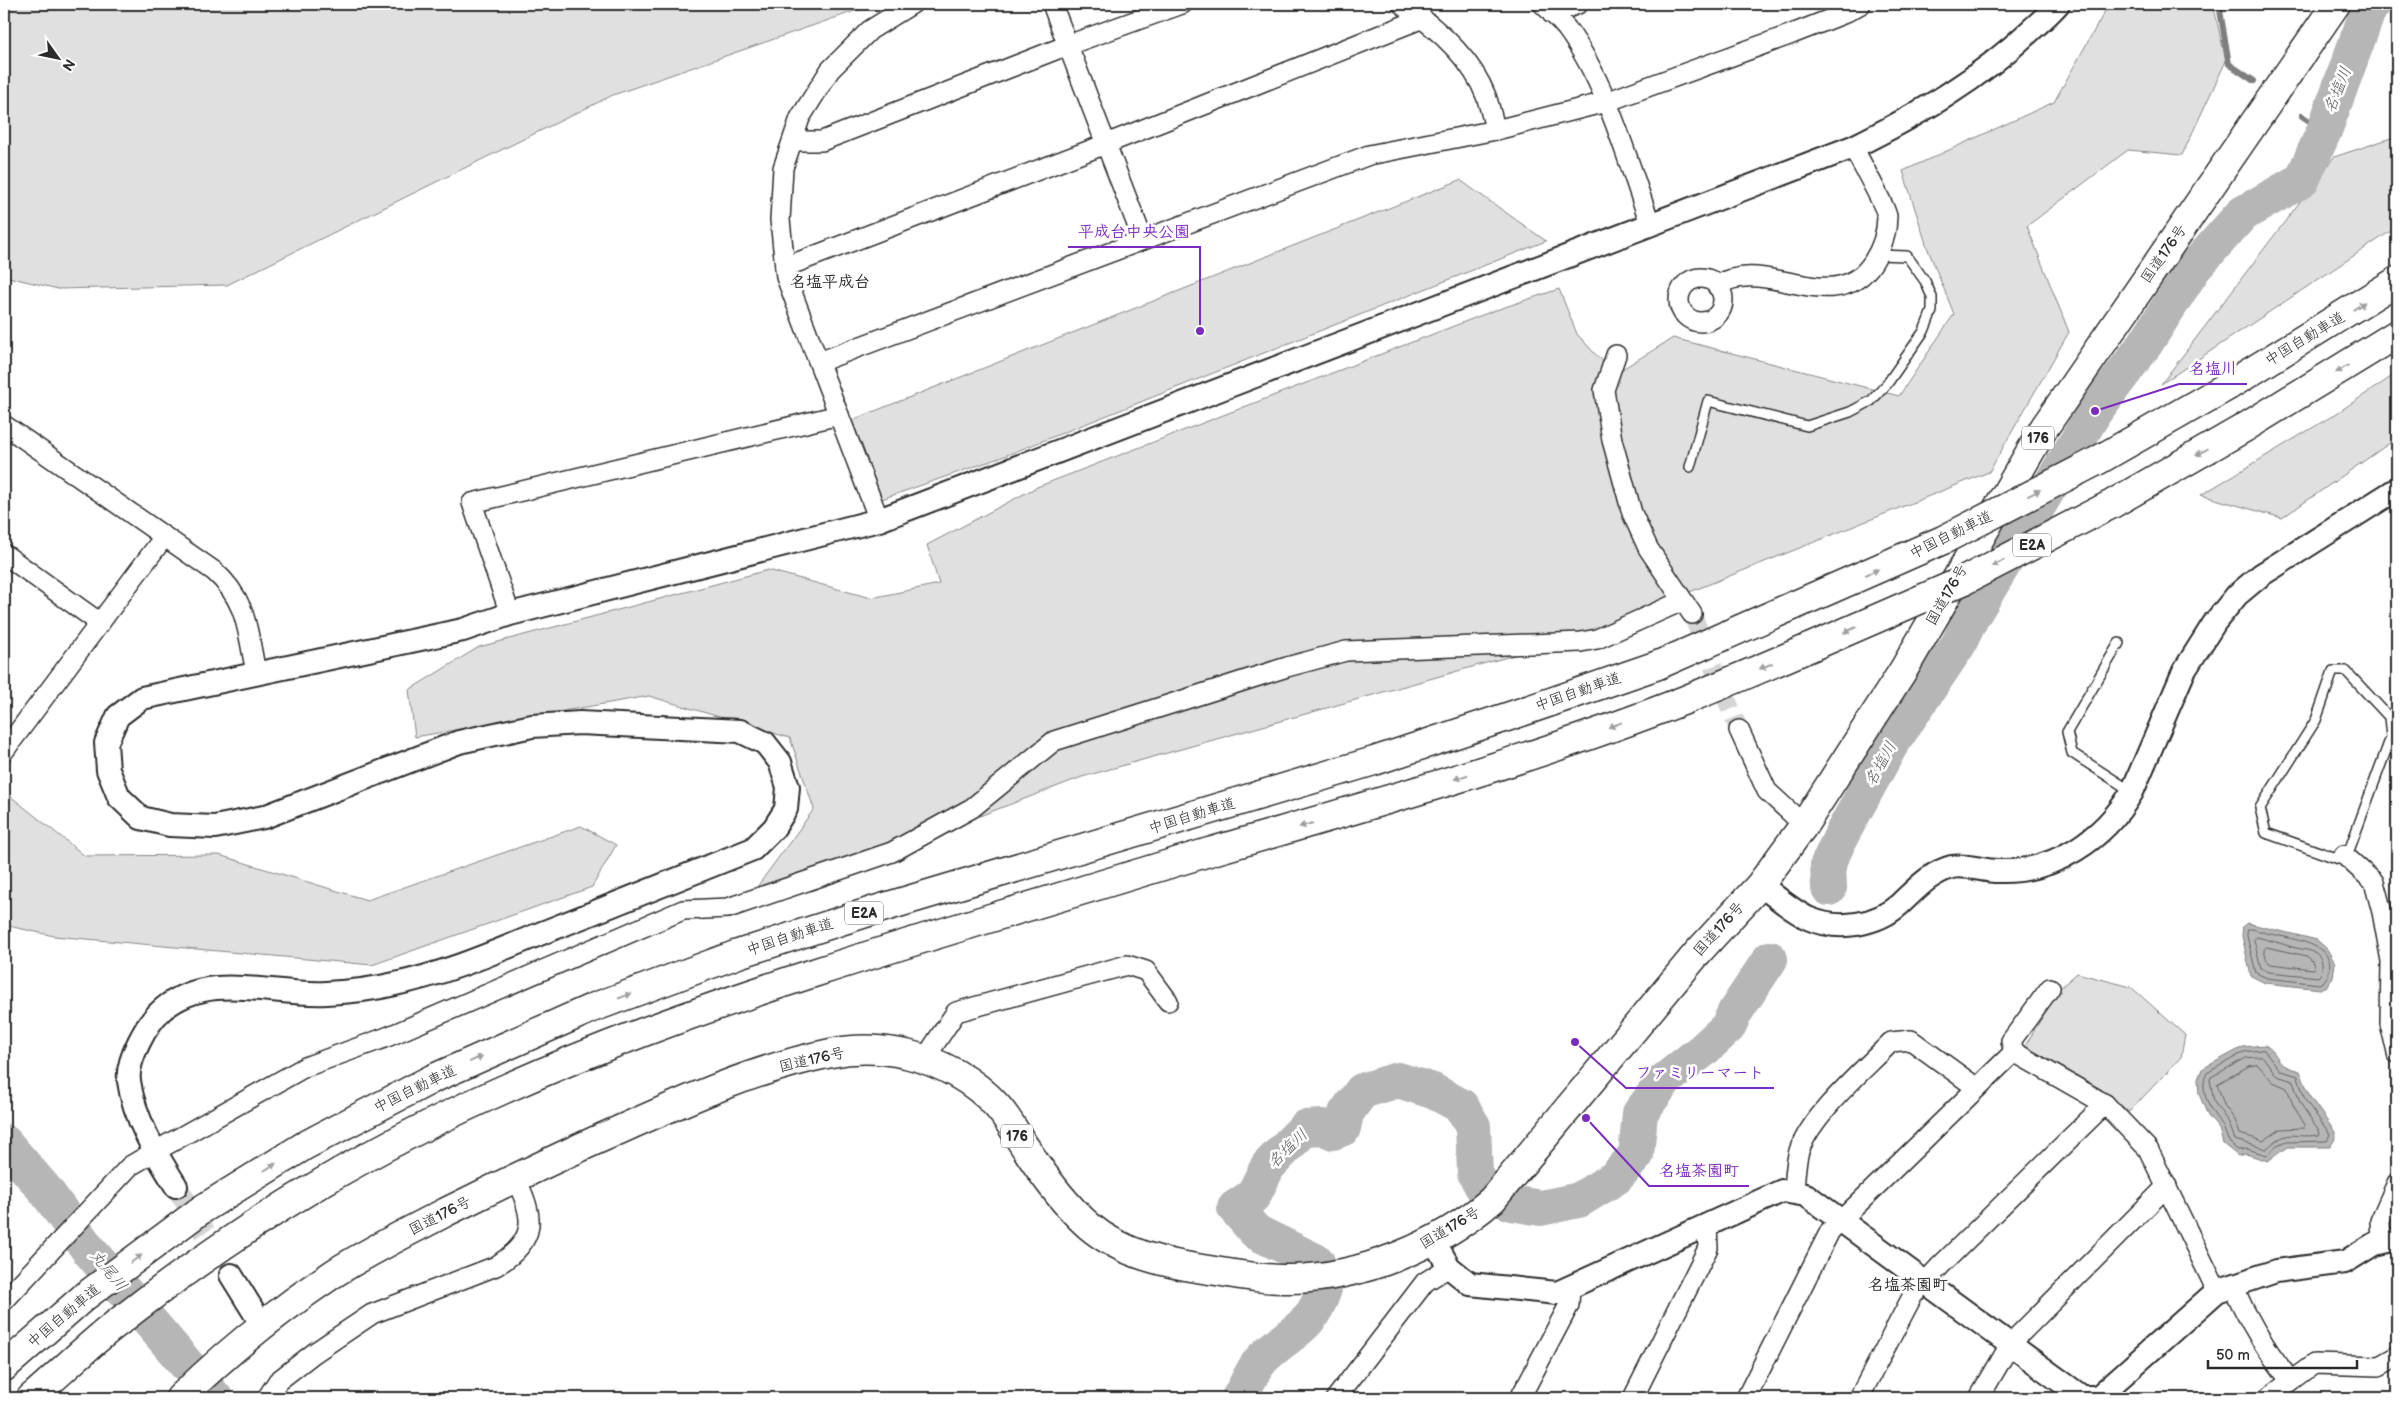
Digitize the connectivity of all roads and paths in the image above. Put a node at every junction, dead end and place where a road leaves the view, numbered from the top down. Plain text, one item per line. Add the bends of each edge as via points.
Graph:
1 (912, 4) edge
2 (1052, 4) edge
3 (1182, 4) edge
4 (1402, 4) edge
5 (1578, 4) edge
6 (1861, 4) edge
7 (2058, 4) edge
8 (2336, 4) edge
9 (1548, 9) edge
10 (1422, 18) junction
11 (1068, 45) junction
12 (1606, 102) junction
13 (1496, 130) junction
14 (793, 140) junction
15 (1106, 144) junction
16 (1853, 148) junction
17 (1650, 223) junction
18 (1143, 240) junction
19 (1878, 255) junction
20 (785, 267) junction
21 (2397, 281) edge
22 (1717, 286) dead end
23 (2397, 334) edge
24 (1616, 355) dead end
25 (819, 362) junction
26 (839, 414) junction
27 (4, 425) edge
28 (1690, 467) dead end
29 (2397, 489) edge
30 (879, 520) junction
31 (164, 537) junction
32 (4, 555) edge
33 (510, 614) junction
34 (100, 623) junction
35 (2119, 643) dead end
36 (256, 672) junction
37 (1739, 730) tunnel mouth
38 (4, 751) edge
39 (2132, 792) junction
40 (1804, 825) junction
41 (2344, 855) junction
42 (1760, 885) junction
43 (2050, 988) dead end
44 (1168, 1001) dead end
45 (2014, 1052) junction
46 (2397, 1053) edge
47 (924, 1060) junction
48 (1977, 1088) junction
49 (2105, 1104) junction
50 (154, 1152) junction
51 (515, 1177) junction
52 (2397, 1183) edge
53 (176, 1186) tunnel mouth
54 (2167, 1186) junction
55 (1794, 1193) junction
56 (1842, 1221) junction
57 (1707, 1225) junction
58 (1434, 1241) junction
59 (2389, 1241) edge
60 (1449, 1267) junction
61 (231, 1275) tunnel mouth
62 (1925, 1282) junction
63 (1570, 1287) junction
64 (2225, 1288) junction
65 (6, 1295) edge
66 (262, 1324) junction
67 (2011, 1343) junction
68 (2397, 1356) edge
69 (4, 1367) edge
70 (2292, 1381) junction
71 (31, 1398) edge
72 (180, 1398) edge
73 (267, 1398) edge
74 (1336, 1398) edge
75 (1520, 1398) edge
76 (1633, 1398) edge
77 (1746, 1398) edge
78 (1859, 1398) edge
79 (1979, 1398) edge
80 (2091, 1398) edge
81 (2268, 1398) edge

1 - 14 street via 870,30 830,70 800,118
2 - 11 street
3 - 11 street
4 - 10 street
5 - 9 street
6 - 12 street via 1792,34
7 - 16 street via 2006,54 1949,96
8 - 40 highway, 国道176号 / 176 via 2044,428 1904,669
9 - 12 street via 1567,30
10 - 13 street via 1469,66 1485,95
10 - 15 street
11 - 14 street via 822,141
11 - 15 street
12 - 13 street
12 - 17 street
13 - 18 street via 1369,155
14 - 20 street via 784,168 780,220
15 - 18 street
15 - 20 street
16 - 17 street
16 - 19 street via 1887,214 1883,247
17 - 30 street
18 - 25 street
19 - 22 street via 1870,267 1848,285 1830,289 1748,276 1728,278
19 - 28 lane via 1906,256 1926,281 1932,297 1932,311 1924,331 1887,384 1871,401 1850,412 1807,426 1708,402
20 - 25 street
69 -> 21 highway, 中国自動車道 / E2A, bridge via 84,1297 202,1210 304,1146 432,1079 592,1008 738,954 1374,762 1658,665 1942,540 2095,462 2228,386
23 -> 71 highway, E2A, bridge via 2112,504 1965,580 1684,701 1548,750 1392,800 748,994 608,1044 450,1114 323,1181 216,1250 109,1330
24 - 50 street via 1604,390 1612,440 1629,504 1648,548 1687,607 1581,642 1346,651 1054,741 972,808 892,852 728,908 683,910 387,1037 305,1067
25 - 26 street
26 - 30 street
26 - 33 street via 472,503
27 - 31 street
29 - 39 street via 2261,575 2237,595 2215,622 2184,671
30 - 33 street
31 - 34 street
31 - 36 street via 229,584 241,605
32 - 34 street
33 - 36 street via 463,630
34 - 38 street
35 - 39 lane via 2067,732 2072,753
36 - 50 street via 142,698 118,716 106,743 108,770 119,797 141,818 170,825 216,826 264,817 459,742 532,726 580,723 740,731 765,743 780,762 788,787 786,808 774,828 753,849 461,965 395,984 326,993 221,986 185,993 162,1010 147,1027 135,1048 128,1080
37 - 40 street via 1767,791
39 - 42 street via 2108,824 2090,841 2066,856 2042,866 2020,870 1954,867 1937,873 1892,911 1872,920 1828,925 1809,919
40 - 42 highway, 国道176号 / 176
41 - 41 lane via 2339,859 2266,833 2260,808 2316,720 2333,671 2346,671 2389,717 2391,737 2350,848
41 - 46 street via 2374,882 2391,962 2390,1023
42 - 58 highway, 国道176号 / 176 via 1698,951 1492,1200
43 - 45 street via 2011,1040
44 - 47 street via 1146,971 1127,965 956,1012
45 - 48 street
45 - 49 street
47 - 51 highway, 国道176号 / 176 via 882,1050 858,1050 832,1052 767,1070 662,1111
47 - 58 highway, 国道176号 / 176 via 981,1090 1000,1109 1062,1200 1092,1228 1134,1252 1187,1266 1256,1277 1295,1279 1365,1266
48 - 55 street via 1911,1040 1891,1042 1819,1117 1799,1151
48 - 56 street
49 - 54 street via 2148,1149
49 - 62 street
50 - 53 street
50 - 65 street via 130,1166
51 - 66 highway, 国道176号 / 176 via 335,1273
51 - 73 street via 526,1200 529,1225 525,1242 514,1255 496,1266 372,1314 278,1381
52 - 59 street via 2380,1221
54 - 64 street
54 - 67 street
55 - 56 street via 1806,1195
55 - 57 street via 1782,1191
56 - 62 street
56 - 77 street via 1830,1231
57 - 63 street
57 - 76 street via 1708,1248
58 - 60 street
59 - 64 street via 2374,1244 2345,1262 2276,1271
60 - 63 street via 1470,1284 1557,1293
60 - 74 street via 1425,1282
61 - 66 street
62 - 67 street
62 - 78 street via 1913,1295
63 - 75 street via 1569,1305
64 - 70 street via 2242,1307
64 - 80 street via 2098,1397
66 - 72 highway, 国道176号 / 176
67 - 79 street
67 - 80 street via 2082,1397
68 - 70 street via 2379,1366 2314,1364
70 - 81 street

